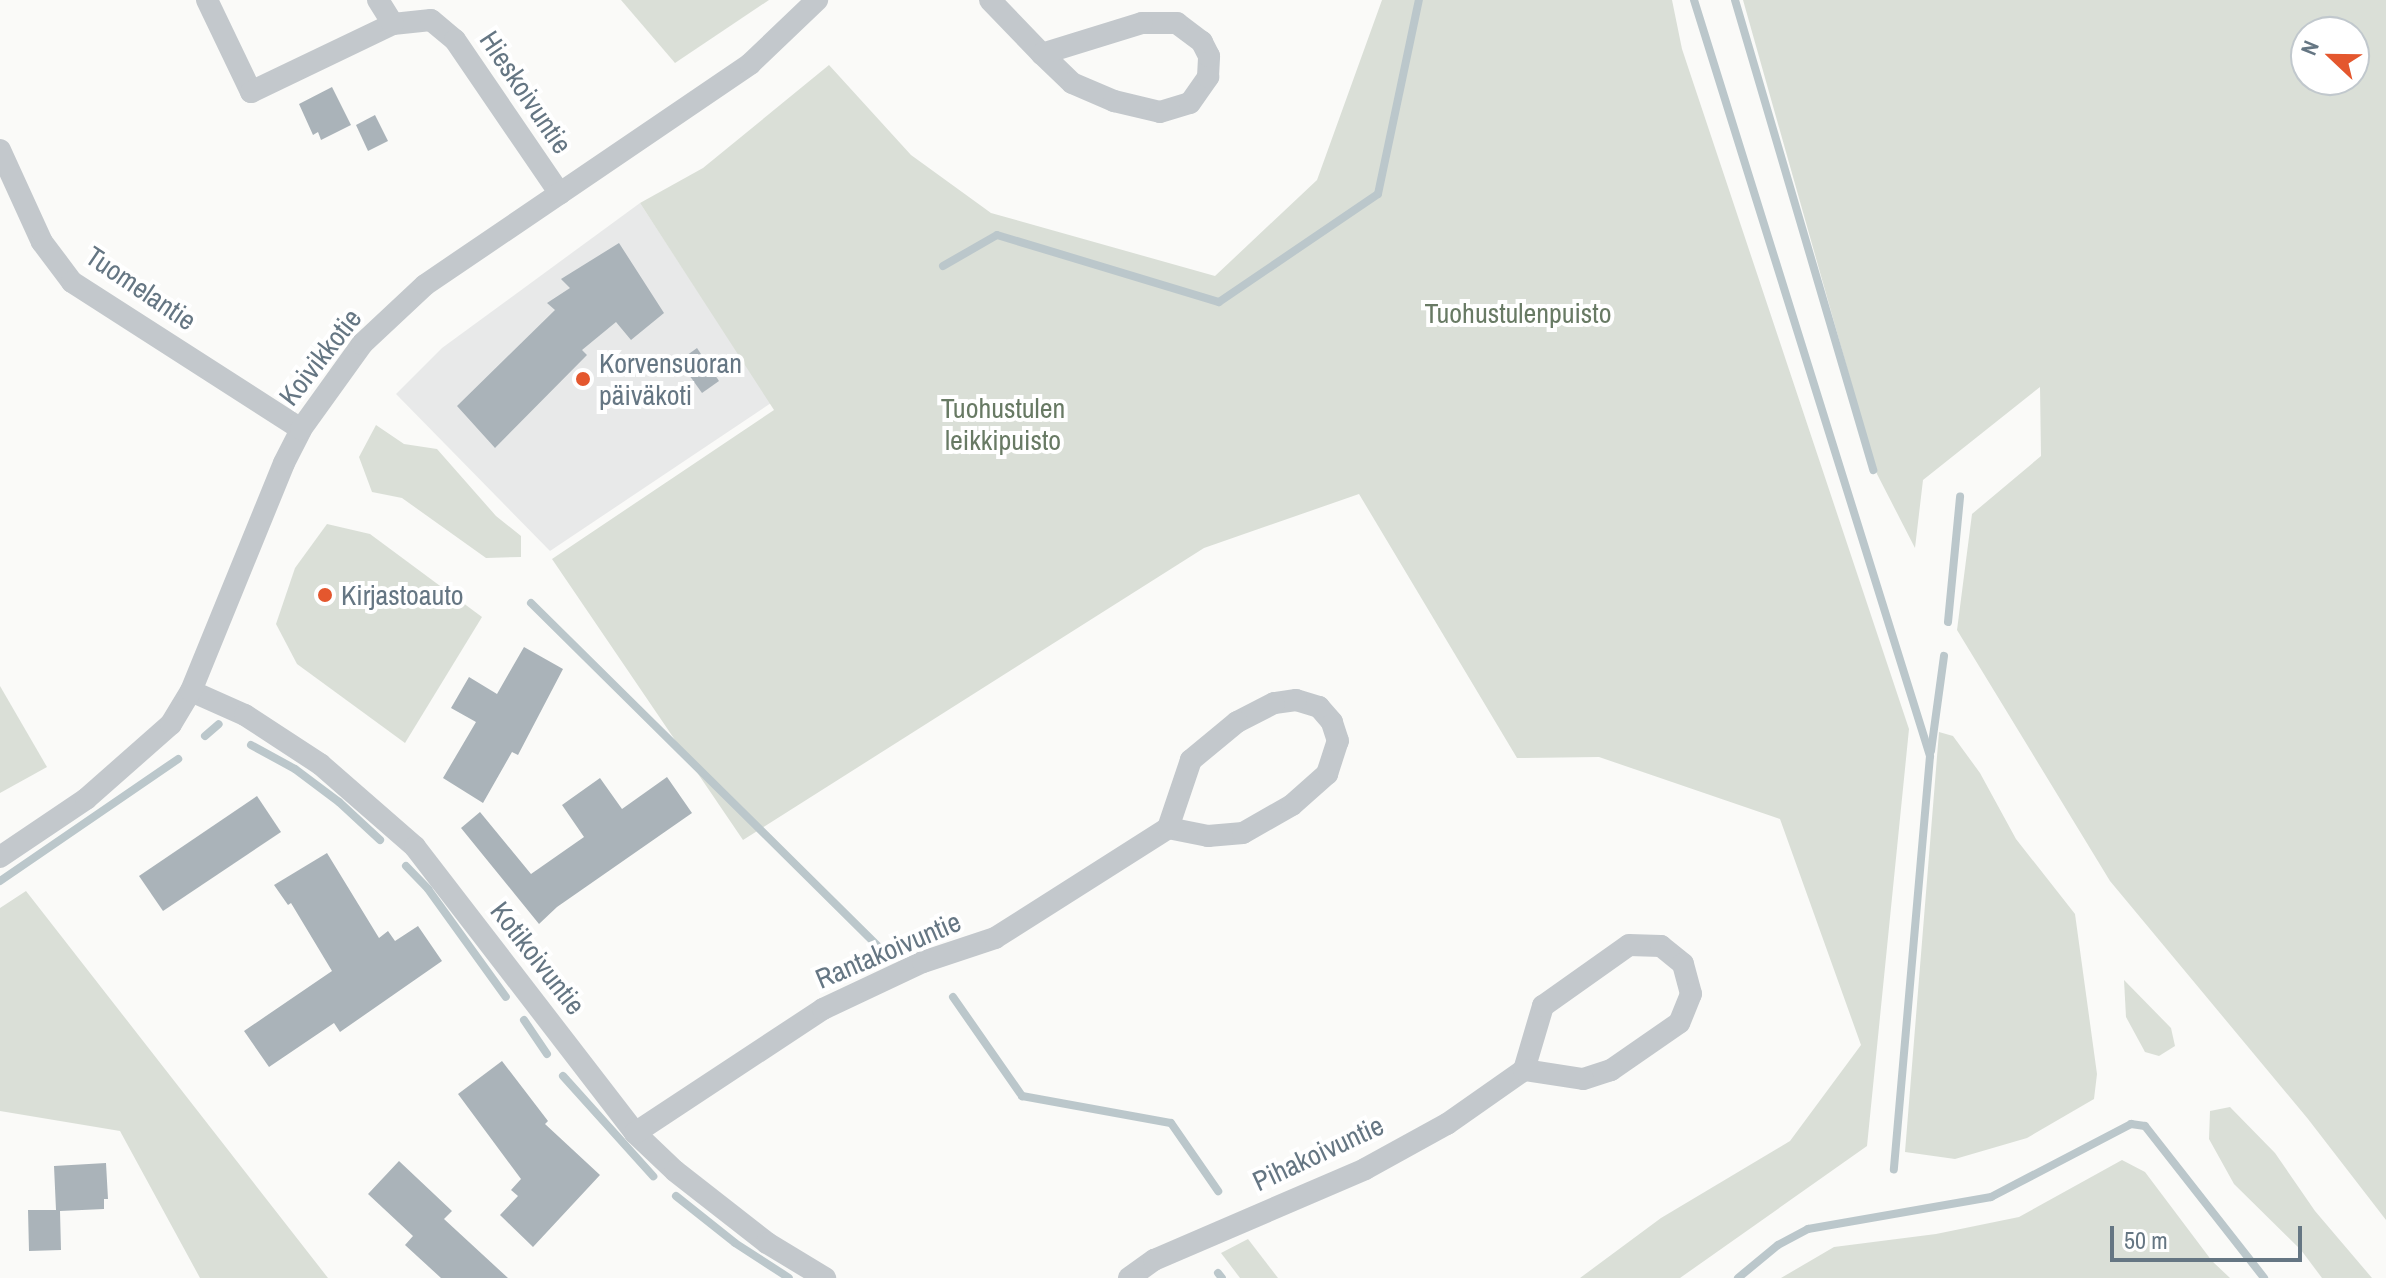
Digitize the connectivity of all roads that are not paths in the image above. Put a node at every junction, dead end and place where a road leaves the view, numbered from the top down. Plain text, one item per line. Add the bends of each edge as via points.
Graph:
1 (207, 0) edge
2 (378, 0) edge
3 (817, 0) edge
4 (990, 0) edge
5 (393, 24) junction
6 (1042, 54) junction
7 (0, 150) edge
8 (560, 194) junction
9 (301, 429) junction
10 (191, 691) junction
11 (1168, 828) junction
12 (0, 857) edge
13 (1524, 1070) junction
14 (635, 1133) junction
15 (825, 1278) edge
16 (1129, 1278) edge

1 - 5 street, Hieskoivuntie via 251,92
2 - 5 street
3 - 8 street, Koivikkotie via 750,64
4 - 6 street
5 - 8 street, Hieskoivuntie via 431,20 455,40
6 - 6 street via 1072,83 1160,112 1190,103 1208,77 1209,56 1202,42 1177,23 1142,23
7 - 9 street, Tuomelantie via 42,242 72,282
8 - 9 street, Koivikkotie via 425,285 362,344
9 - 10 street, Koivikkotie
10 - 12 street, Koivikkotie via 171,724 86,799
10 - 14 street, Kotikoivuntie via 245,715 320,764 415,847
11 - 11 street via 1208,836 1243,833 1292,805 1327,774 1338,741 1332,722 1319,707 1296,700 1274,703 1237,722 1191,760
11 - 14 street, Rantakoivuntie via 995,938 923,962 823,1009
13 - 13 street via 1583,1079 1611,1070 1679,1023 1691,994 1683,964 1661,946 1629,945 1591,969 1543,1006
13 - 16 street, Pihakoivuntie via 1447,1124 1365,1169 1154,1260
14 - 15 street, Kotikoivuntie via 767,1243

